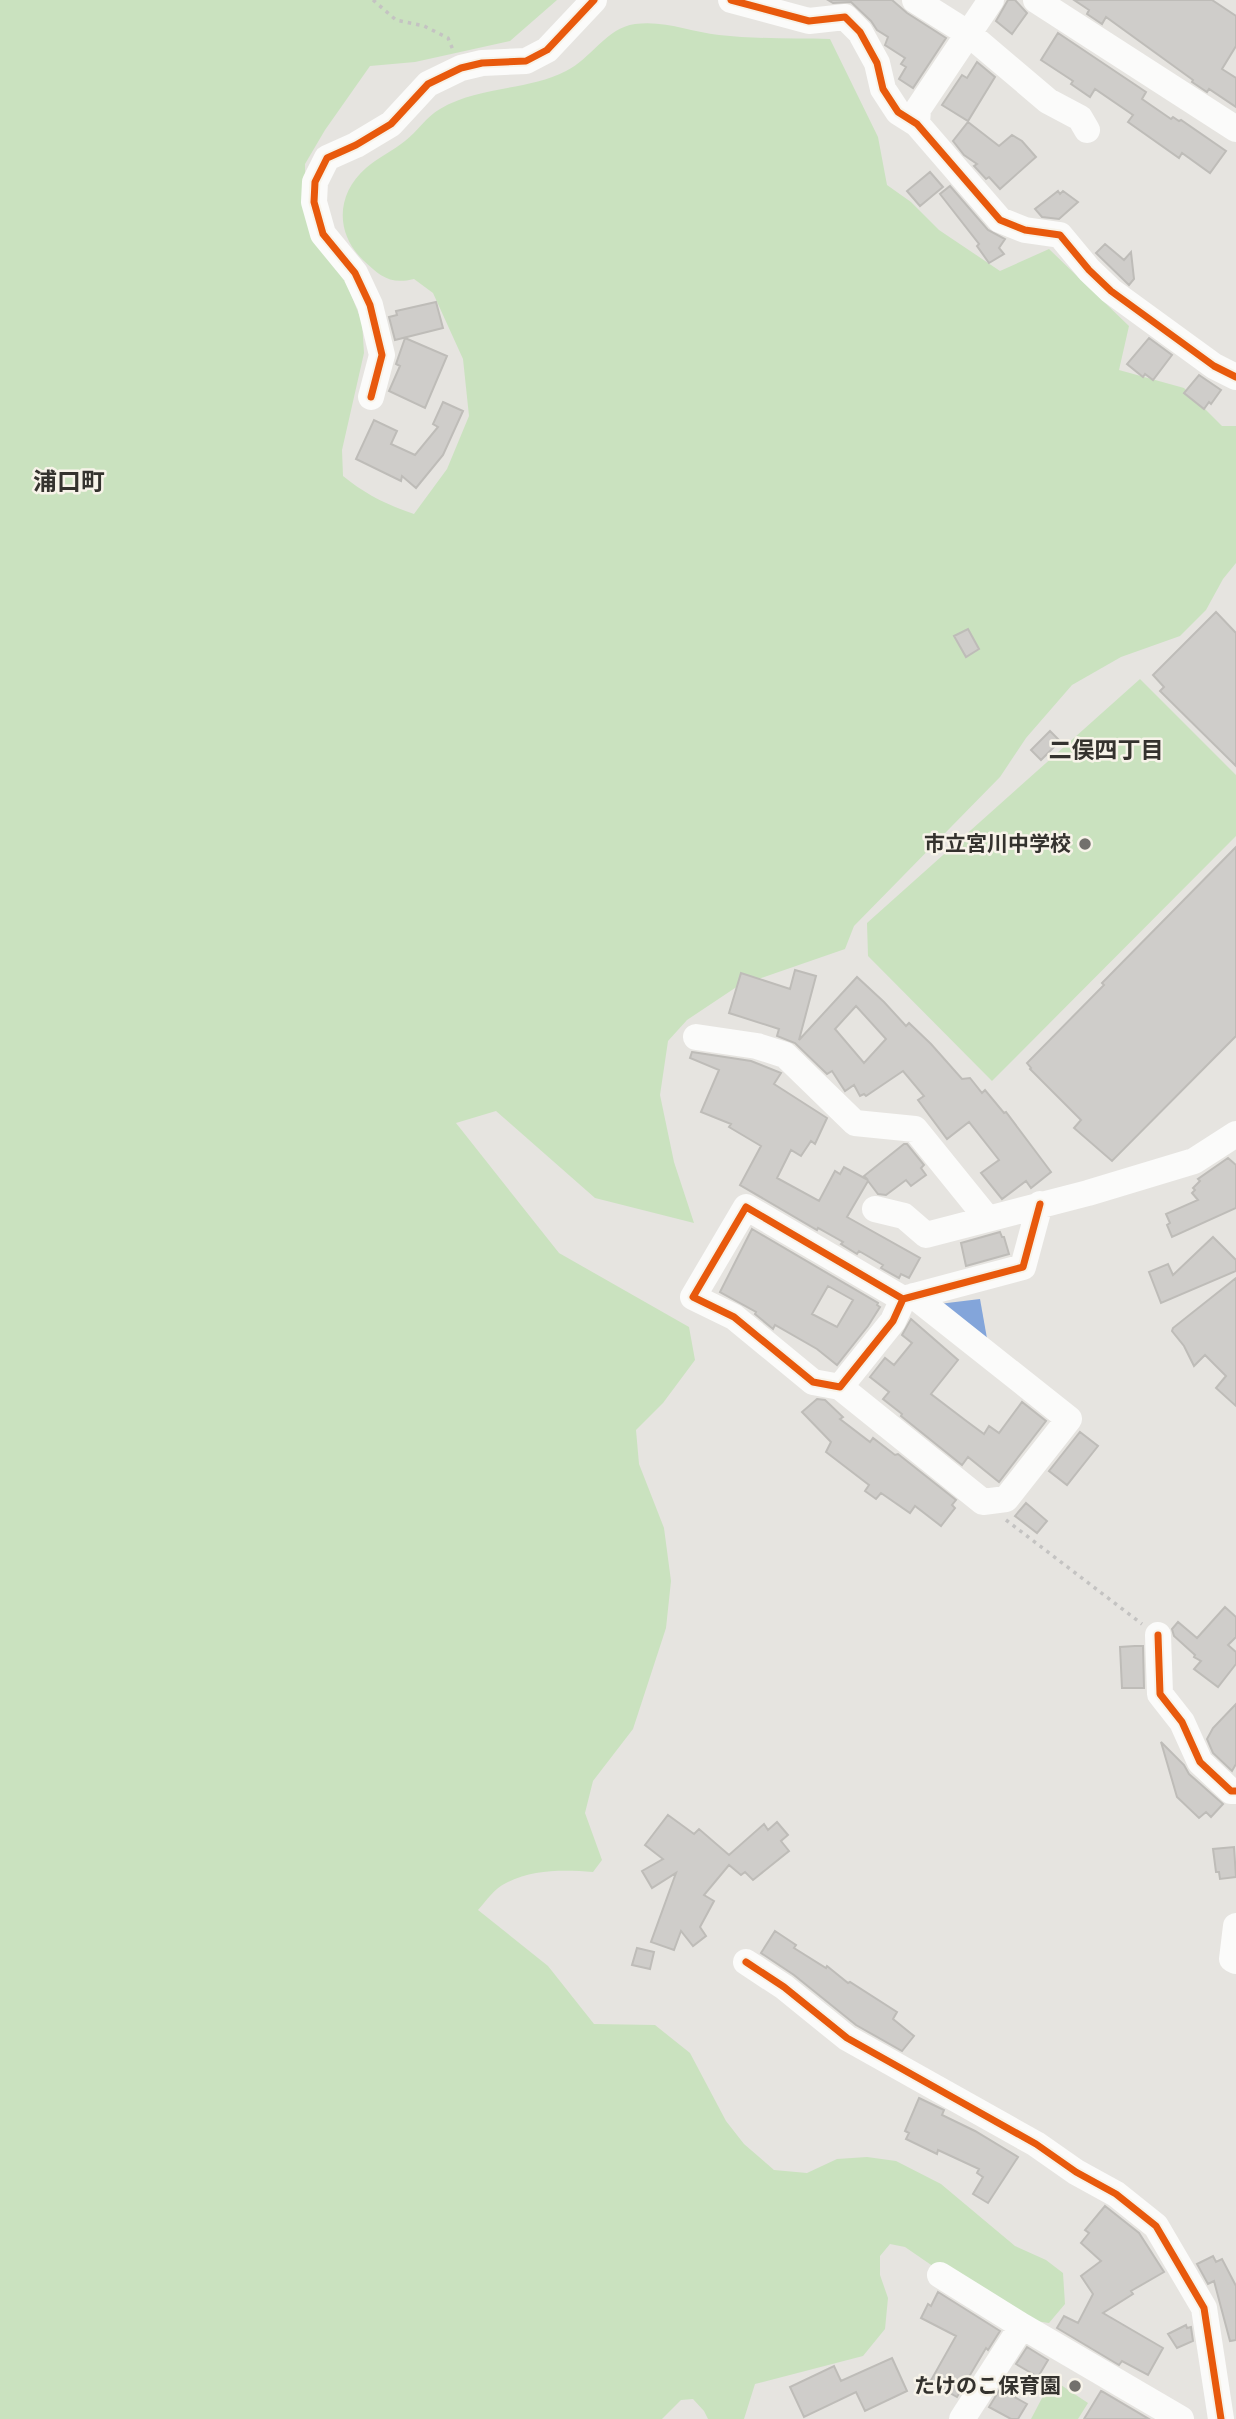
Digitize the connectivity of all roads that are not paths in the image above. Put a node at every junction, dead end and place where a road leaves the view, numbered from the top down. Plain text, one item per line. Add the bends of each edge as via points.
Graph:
1 (594, 0) edge
2 (732, 0) edge
3 (915, 0) edge
4 (991, 0) edge
5 (1036, 0) edge
6 (969, 34) junction
7 (917, 124) junction
8 (1236, 129) edge
9 (1087, 130) dead end
10 (1236, 377) edge
11 (371, 397) dead end
12 (695, 1037) dead end
13 (1236, 1133) edge
14 (1040, 1204) junction
15 (875, 1209) dead end
16 (987, 1218) junction
17 (908, 1297) junction
18 (840, 1387) junction
19 (1158, 1635) road end
20 (1236, 1791) edge
21 (1236, 1926) edge
22 (1236, 1961) edge
23 (746, 1962) dead end
24 (940, 2275) dead end
25 (1022, 2326) junction
26 (1226, 2385) edge
27 (962, 2419) edge
28 (1181, 2419) edge
29 (1221, 2419) edge

1 - 11 street via 547,50 526,61 461,68 428,84 391,124 327,158 315,182 314,202 323,234 355,273 370,305 382,355
2 - 7 street via 810,22 845,17 860,32 877,63 883,89 898,112
3 - 6 street
4 - 6 street
5 - 8 street
6 - 7 street via 918,109
6 - 9 street via 1048,101 1080,118
7 - 10 street via 1000,220 1060,235 1111,291
12 - 16 street via 785,1055 855,1123 915,1129
13 - 14 street via 1194,1161
14 - 16 street
14 - 17 street via 1023,1267
15 - 16 street via 904,1216 926,1235
17 - 18 street
17 - 18 street via 746,1207 692,1297 734,1317 813,1382
17 - 18 street via 1069,1419 1006,1499 983,1502
19 - 20 street via 1160,1694 1182,1721 1200,1762
21 - 22 street via 1232,1959
23 - 26 street via 847,2038 1036,2144 1116,2193 1156,2226 1205,2308
24 - 25 street
25 - 27 street
25 - 28 street
26 - 29 street

